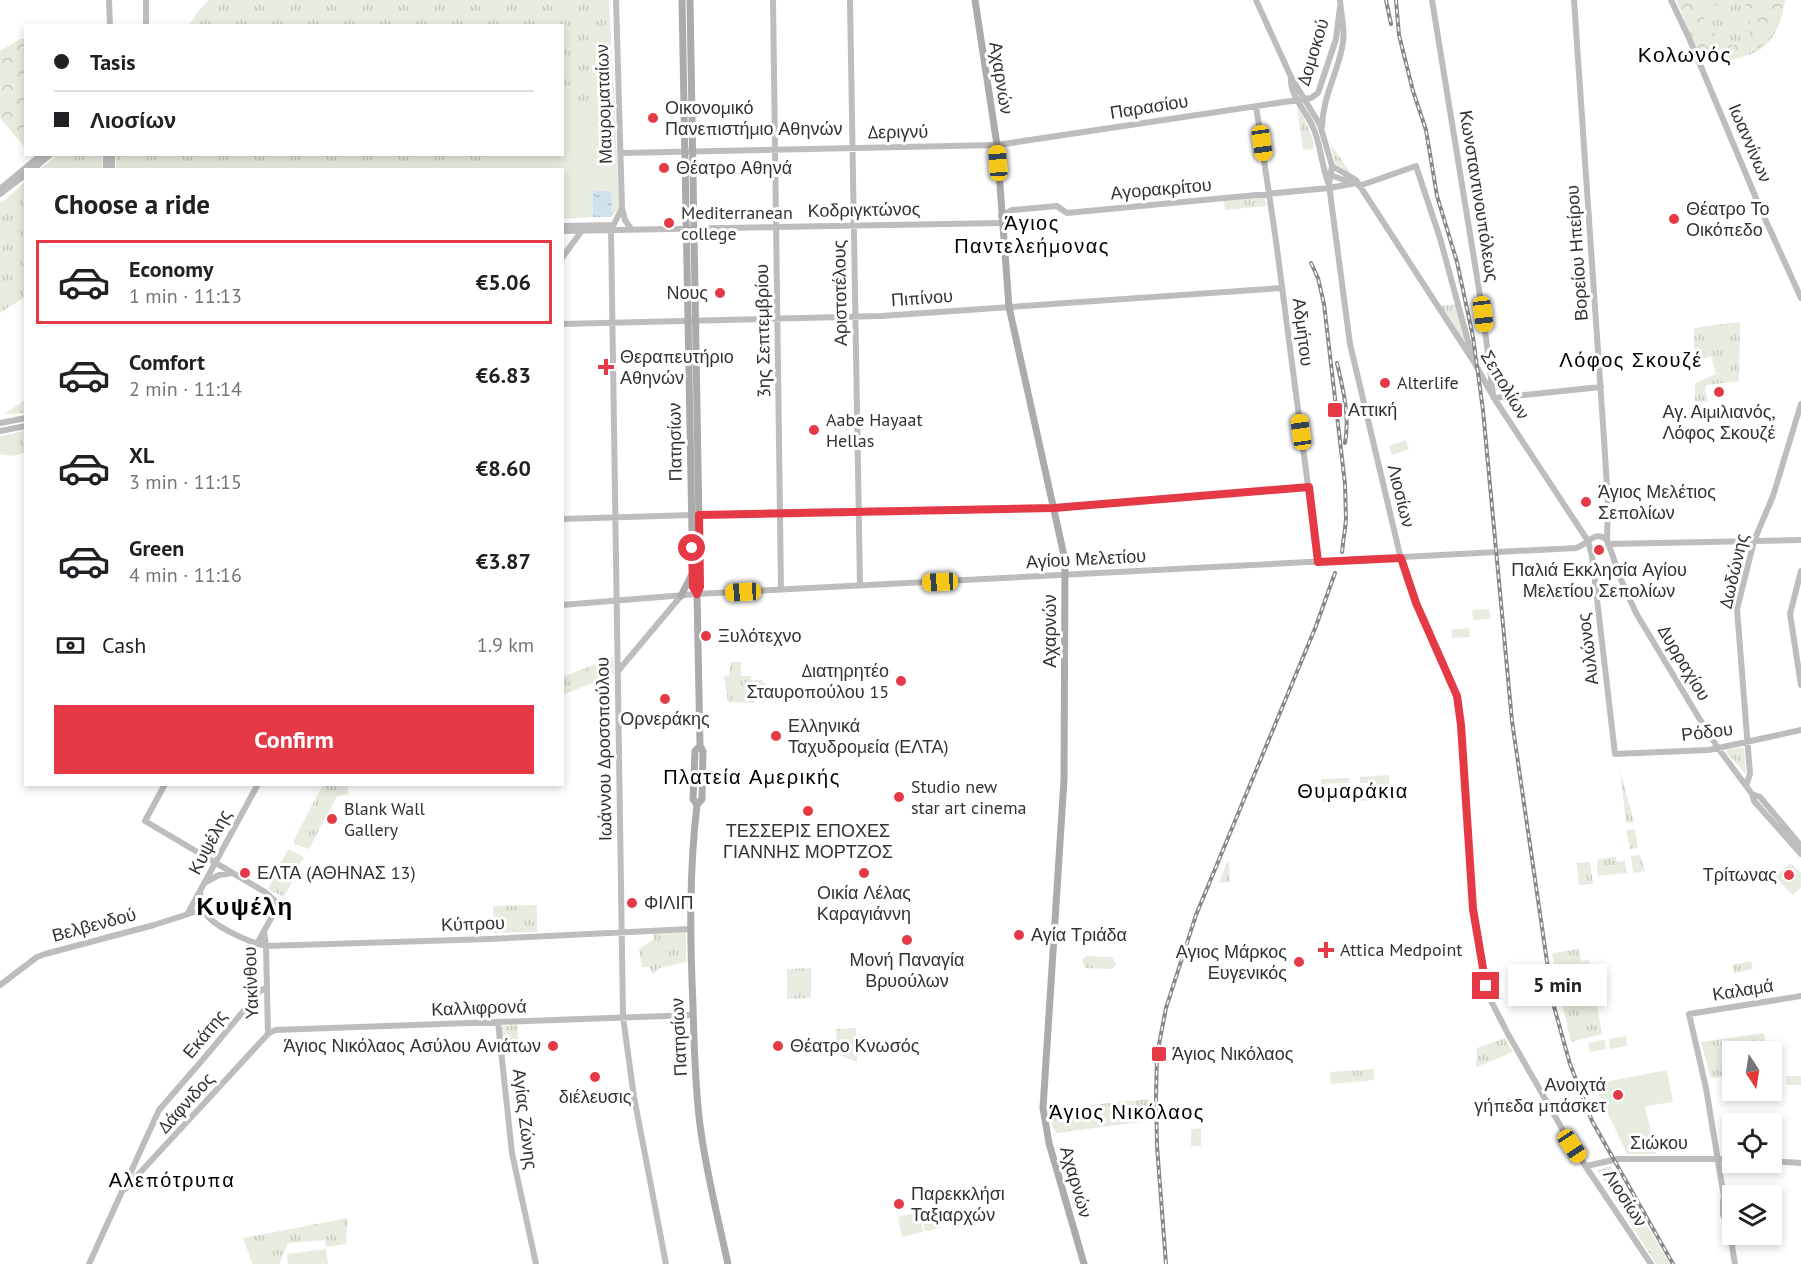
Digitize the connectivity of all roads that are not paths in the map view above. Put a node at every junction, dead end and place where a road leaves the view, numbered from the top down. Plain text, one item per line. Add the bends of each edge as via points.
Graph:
1 (109, 0) edge
2 (146, 0) edge
3 (616, 0) edge
4 (682, 0) edge
5 (690, 0) edge
6 (773, 0) edge
7 (850, 0) edge
8 (975, 0) edge
9 (1256, 0) edge
10 (1432, 0) edge
11 (1575, 0) edge
12 (1671, 0) edge
13 (1340, 3) edge
14 (110, 24) edge
15 (146, 24) edge
16 (1302, 100) junction
17 (1256, 106) junction
18 (1322, 130) junction
19 (997, 145) junction
20 (853, 148) junction
21 (775, 150) junction
22 (689, 152) junction
23 (621, 153) junction
24 (40, 156) edge
25 (49, 156) edge
26 (1332, 166) junction
27 (25, 168) edge
28 (34, 168) edge
29 (24, 169) edge
30 (1328, 175) junction
31 (24, 176) edge
32 (1357, 184) junction
33 (1329, 187) junction
34 (0, 189) edge
35 (0, 194) edge
36 (1269, 194) junction
37 (622, 208) junction
38 (1001, 220) junction
39 (854, 225) junction
40 (564, 226) edge
41 (776, 226) junction
42 (612, 227) junction
43 (584, 228) junction
44 (690, 228) junction
45 (631, 229) junction
46 (564, 231) edge
47 (564, 255) edge
48 (1282, 288) junction
49 (1801, 298) edge
50 (1009, 307) junction
51 (856, 317) junction
52 (778, 318) junction
53 (692, 321) junction
54 (612, 323) junction
55 (564, 324) edge
56 (1474, 362) junction
57 (1601, 387) junction
58 (1494, 398) junction
59 (1801, 404) edge
60 (24, 418) edge
61 (0, 423) edge
62 (24, 426) edge
63 (0, 431) edge
64 (1309, 487) junction
65 (1054, 508) junction
66 (859, 511) junction
67 (780, 512) junction
68 (695, 515) junction
69 (615, 518) junction
70 (564, 519) edge
71 (1801, 540) edge
72 (1588, 541) junction
73 (1754, 541) junction
74 (1607, 542) junction
75 (1401, 558) junction
76 (1318, 562) junction
77 (693, 564) junction
78 (1801, 571) edge
79 (1065, 575) junction
80 (860, 586) junction
81 (781, 590) junction
82 (697, 594) junction
83 (681, 596) junction
84 (617, 601) junction
85 (564, 605) edge
86 (618, 671) junction
87 (1801, 685) edge
88 (1801, 730) edge
89 (1748, 741) junction
90 (1718, 748) junction
91 (1615, 754) joint
92 (164, 786) edge
93 (257, 786) edge
94 (1746, 786) junction
95 (1752, 794) junction
96 (1801, 846) edge
97 (1801, 854) edge
98 (216, 862) junction
99 (232, 873) junction
100 (205, 883) junction
101 (200, 892) junction
102 (204, 909) junction
103 (188, 914) junction
104 (690, 929) junction
105 (264, 932) junction
106 (622, 932) junction
107 (256, 944) junction
108 (266, 946) junction
109 (0, 985) edge
110 (266, 988) junction
111 (1801, 996) edge
112 (693, 1015) junction
113 (623, 1018) junction
114 (498, 1022) junction
115 (268, 1034) junction
116 (143, 1149) junction
117 (1718, 1158) junction
118 (1722, 1158) edge
119 (154, 1159) junction
120 (1782, 1162) edge
121 (1801, 1163) edge
122 (1586, 1166) junction
123 (124, 1190) junction
124 (89, 1264) edge
125 (536, 1264) edge
126 (666, 1264) edge
127 (728, 1264) edge
128 (1084, 1264) edge
129 (1651, 1264) edge
130 (1735, 1264) edge

1 - 14 street
2 - 15 street
3 - 23 street, Μαυροματαίων
4 - 22 main road, Πατησίων
5 - 22 main road, Πατησίων
6 - 21 street, 3ης Σεπτεμβρίου
7 - 20 street, Αριστοτέλους
8 - 19 main road, Αχαρνών
9 - 16 street, Λιοσίων
10 - 58 street, Κωνσταντινουπόλεως
11 - 57 street, Βορείου Ηπείρου
12 - 49 street, Ιωαννίνων
13 - 16 street, Δομοκού via 1336,39 1318,93
13 - 18 street, Δομοκού via 1344,38 1323,105
16 - 17 street, Παρασίου
16 - 18 street, Λιοσίων
16 - 30 street, Λιοσίων
17 - 19 street, Παρασίου
17 - 36 street, Αδμήτου
18 - 26 street, Λιοσίων
19 - 20 street, Δεριγνύ
19 - 38 main road, Αχαρνών
20 - 21 street, Δεριγνύ
20 - 39 street, Αριστοτέλους
21 - 22 street, Δεριγνύ
21 - 41 street, 3ης Σεπτεμβρίου
22 - 23 street, Δεριγνύ
22 - 44 main road, Πατησίων
23 - 37 street, Μαυροματαίων
24 - 27 street
25 - 28 street
26 - 30 street, Λιοσίων
26 - 32 street, Σεπολίων
29 - 34 street
30 - 32 street
30 - 33 street, Λιοσίων
31 - 35 street
32 - 33 street, Αγορακρίτου
32 - 56 street, Σεπολίων
32 - 56 street, Αγορακρίτου via 1416,166 1442,243
33 - 36 street, Αγορακρίτου
33 - 75 street, Λιοσίων via 1353,361
36 - 38 street, Αγορακρίτου via 1067,213 1057,206 1011,210
36 - 48 street, Αδμήτου
37 - 42 street, Μαυροματαίων
37 - 45 street, Μαυροματαίων
38 - 39 street, Κοδριγκτώνος
38 - 50 main road, Αχαρνών
39 - 41 street, Κοδριγκτώνος
39 - 51 street, Αριστοτέλους
40 - 43 street
41 - 44 street, Κοδριγκτώνος
41 - 52 street, 3ης Σεπτεμβρίου
42 - 43 street, Κοδριγκτώνος
42 - 45 street, Κοδριγκτώνος
42 - 54 street, Ιωάννου Δροσοπούλου
43 - 46 street
43 - 47 street
44 - 45 street, Κοδριγκτώνος
44 - 53 main road, Πατησίων
48 - 50 street, Πιπίνου
48 - 64 street, Αδμήτου
50 - 51 street, Πιπίνου
50 - 65 main road, Αχαρνών
51 - 52 street, Πιπίνου
51 - 66 street, Αριστοτέλους
52 - 53 street, Πιπίνου
52 - 67 street, 3ης Σεπτεμβρίου
53 - 54 street, Πιπίνου
53 - 68 main road, Πατησίων
54 - 55 street, Πιπίνου
54 - 69 street, Ιωάννου Δροσοπούλου
56 - 58 street, Σεπολίων
57 - 58 street
57 - 74 street, Βορείου Ηπείρου
58 - 72 street, Σεπολίων
59 - 73 street, Δωδώνης via 1773,496
60 - 61 street
62 - 63 street
64 - 65 street
64 - 76 street, Αδμήτου
65 - 66 street
65 - 79 main road, Αχαρνών
66 - 67 street
66 - 80 street, Αριστοτέλους
67 - 68 street
67 - 81 street, 3ης Σεπτεμβρίου
68 - 69 street
68 - 77 main road, Πατησίων
68 - 82 main road, Πατησίων via 700,587
69 - 70 street
69 - 84 street, Ιωάννου Δροσοπούλου
71 - 73 street
72 - 74 street, Αγίου Μελετίου via 1597,535
72 - 75 street, Αγίου Μελετίου via 1576,548
72 - 91 street, Αυλώνος
73 - 74 street
73 - 89 street, Δωδώνης via 1737,609
74 - 90 street, Δυρραχίου via 1636,613
75 - 76 street, Αγίου Μελετίου
75 - 122 street, Λιοσίων via 1459,702 1473,909 1488,994
76 - 79 street, Αγίου Μελετίου
77 - 82 main road, Πατησίων via 693,587
77 - 83 main road
78 - 87 street via 1790,614
79 - 80 street, Αγίου Μελετίου
79 - 128 main road, Αχαρνών via 1064,788 1043,1108 1049,1143
80 - 81 street, Αγίου Μελετίου
81 - 82 street, Αγίου Μελετίου
82 - 83 street, Αγίου Μελετίου
82 - 104 main road, Πατησίων via 700,746 695,751 693,799 697,805
83 - 84 street, Αγίου Μελετίου
83 - 86 street
84 - 85 street, Αγίου Μελετίου
84 - 86 street, Ιωάννου Δροσοπούλου
86 - 106 street, Ιωάννου Δροσοπούλου
88 - 89 street, Ρόδου
89 - 90 street, Ρόδου
89 - 94 street, Δωδώνης via 1750,774
90 - 91 street, Ρόδου
90 - 94 street, Δυρραχίου
92 - 98 street via 145,821
93 - 98 street, Κυψέλης
94 - 95 street, Δυρραχίου
95 - 96 street, Δυρραχίου via 1760,797
95 - 97 street, Δυρραχίου
98 - 99 street
98 - 100 street, Κυψέλης
99 - 100 street
99 - 105 street via 274,900 275,909
100 - 101 street, Κυψέλης
101 - 102 street
101 - 103 street, Κυψέλης
102 - 103 street, Βελβενδού
102 - 107 street via 213,921
103 - 109 street, Βελβενδού via 37,957
104 - 106 street, Κύπρου
104 - 112 main road, Πατησίων
105 - 107 street
105 - 108 street, Υακίνθου
106 - 108 street, Κύπρου
106 - 113 street, Ιωάννου Δροσοπούλου
107 - 108 street, Κύπρου
108 - 110 street, Υακίνθου
110 - 115 street, Υακίνθου
110 - 116 street, Εκάτης via 159,1110
111 - 117 street, Καλαμά via 1689,1014
112 - 113 street, Καλλιφρονά
112 - 127 main road, Πατησίων via 700,1125
113 - 114 street, Καλλιφρονά
113 - 126 street, Ιωάννου Δροσοπούλου
114 - 115 street, Καλλιφρονά via 278,1029
114 - 125 street, Αγίας Ζώνης via 512,1153
115 - 119 street, Δάφνιδος
116 - 119 street
116 - 123 street, Εκάτης
117 - 118 street, Σιώκου
117 - 122 street, Σιώκου via 1615,1159
117 - 130 street
119 - 123 street, Δάφνιδος
120 - 121 street
122 - 129 street, Λιοσίων
123 - 124 street, Εκάτης

